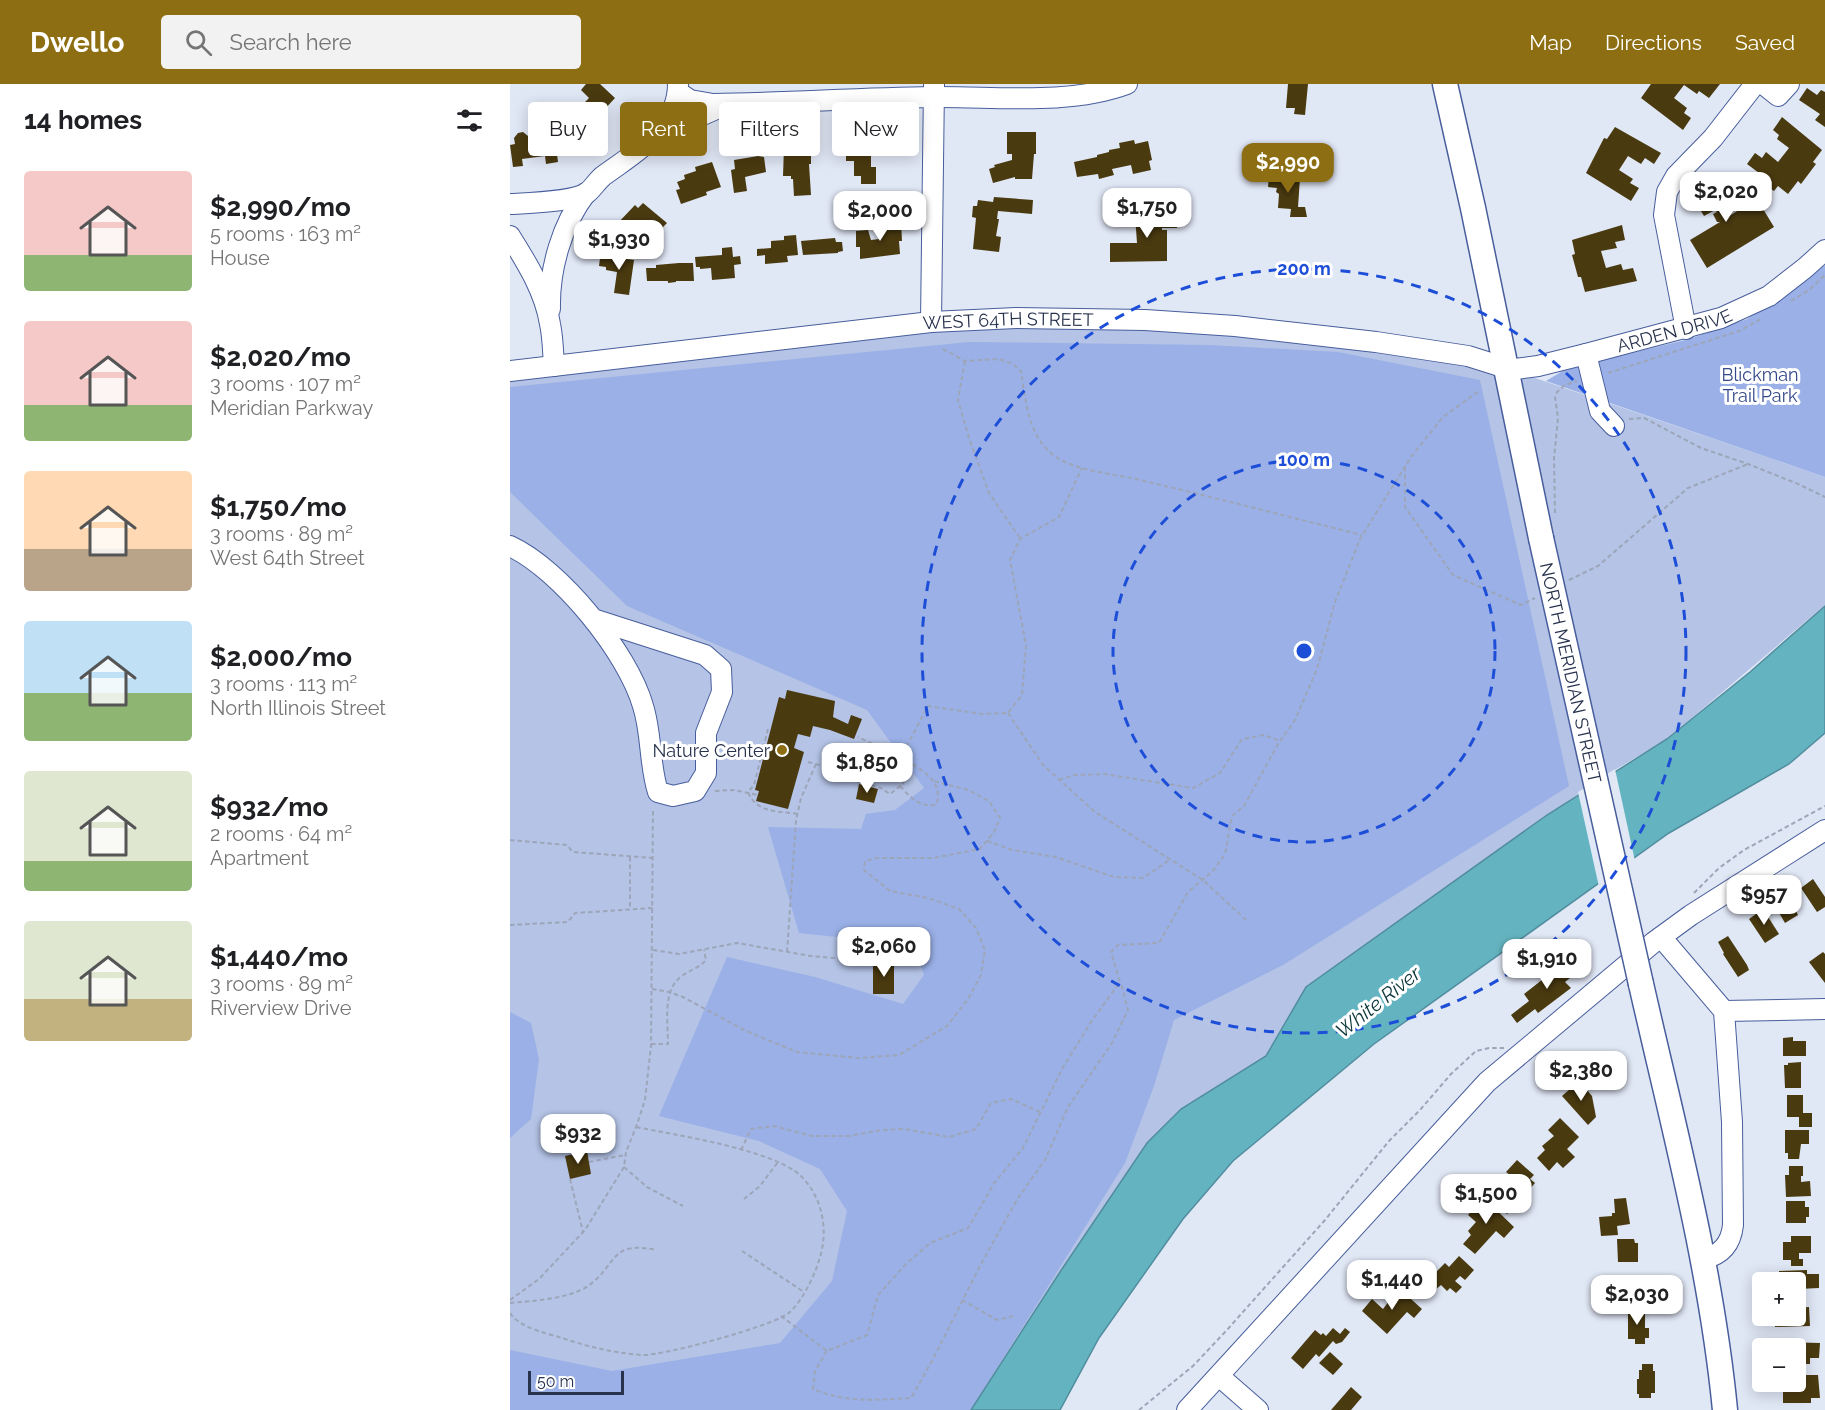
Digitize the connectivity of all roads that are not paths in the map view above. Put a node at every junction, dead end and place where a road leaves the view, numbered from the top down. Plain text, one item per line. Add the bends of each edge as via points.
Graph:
1 (1127, 84) edge
2 (1445, 84) edge
3 (1755, 84) edge
4 (1763, 84) edge
5 (1789, 84) edge
6 (678, 88) edge
7 (934, 90) edge
8 (766, 102) edge
9 (719, 103) edge
10 (632, 156) edge
11 (586, 193) junction
12 (510, 204) edge
13 (510, 236) edge
14 (1825, 250) edge
15 (931, 322) junction
16 (550, 324) junction
17 (1686, 328) junction
18 (1586, 354) junction
19 (554, 366) junction
20 (1506, 368) junction
21 (510, 371) edge
22 (1614, 426) road end
23 (510, 546) edge
24 (593, 619) junction
25 (1825, 830) edge
26 (1661, 938) junction
27 (1825, 1009) edge
28 (1724, 1011) junction
29 (1703, 1259) junction
30 (1219, 1376) junction
31 (1187, 1410) edge
32 (1258, 1410) edge
33 (1725, 1410) edge

1 - 7 street via 1071,96
2 - 20 main road, NORTH MERIDIAN STREET
3 - 17 street via 1666,192 1664,215
4 - 5 street via 1778,96
6 - 9 street via 690,100
7 - 8 street
7 - 15 street
10 - 11 street
11 - 12 street
11 - 16 street via 571,217 558,253
13 - 16 street via 538,285
14 - 17 street, ARDEN DRIVE via 1752,305
15 - 19 street, WEST 64TH STREET
15 - 20 street, WEST 64TH STREET via 1016,318 1235,326 1468,356
16 - 19 street
17 - 18 street, ARDEN DRIVE
18 - 20 street, ARDEN DRIVE via 1538,366
18 - 22 street via 1600,411
19 - 21 street, WEST 64TH STREET
20 - 29 main road, NORTH MERIDIAN STREET, bridge
23 - 24 street via 558,579
24 - 24 street via 705,655 721,669 722,692 706,733 706,773 695,791 673,796 658,792 649,729 637,687
25 - 26 street
26 - 28 street
26 - 30 street via 1487,1082
27 - 28 street
28 - 29 street via 1732,1122 1733,1225 1723,1250
29 - 33 main road, NORTH MERIDIAN STREET
30 - 31 street
30 - 32 street

